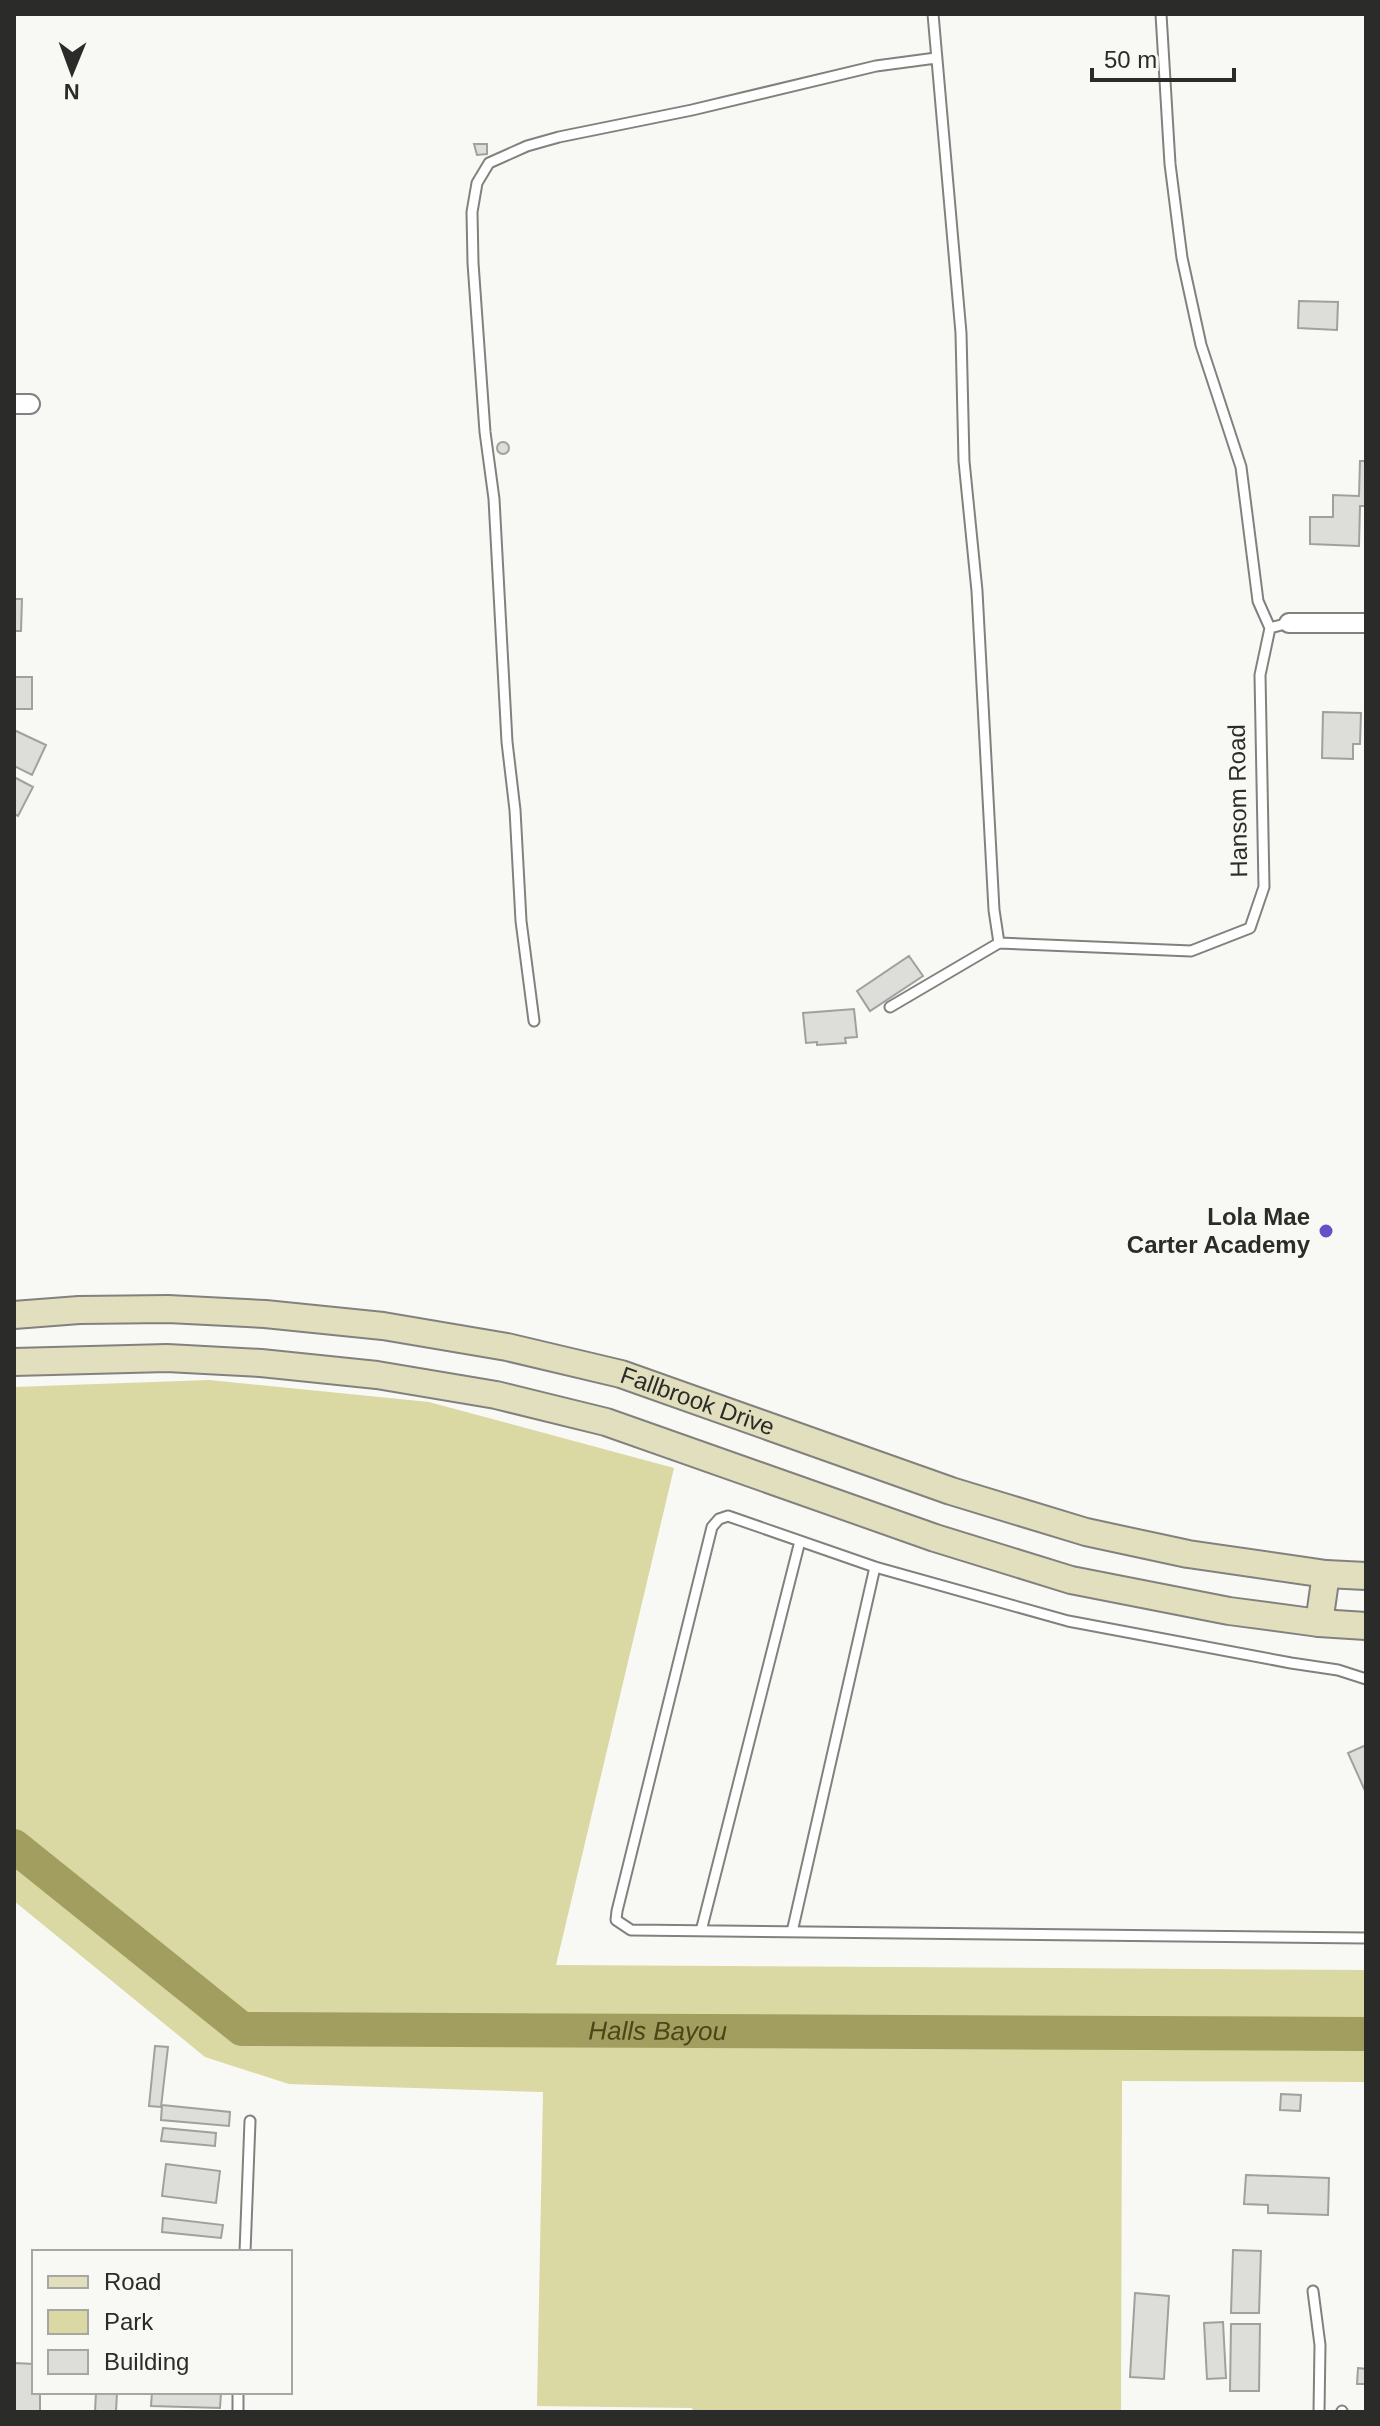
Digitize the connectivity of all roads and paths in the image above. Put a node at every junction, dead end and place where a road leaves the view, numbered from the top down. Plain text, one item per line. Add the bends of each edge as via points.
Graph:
1 (933, 14) edge
2 (1161, 14) edge
3 (936, 58) junction
4 (1366, 623) edge
5 (1280, 625) junction
6 (999, 943) junction
7 (890, 1007) dead end
8 (534, 1021) dead end
9 (14, 1315) edge
10 (14, 1362) edge
11 (800, 1541) junction
12 (875, 1567) junction
13 (1326, 1574) junction
14 (1366, 1576) edge
15 (1319, 1623) junction
16 (1366, 1626) edge
17 (1366, 1679) edge
18 (701, 1931) junction
19 (792, 1932) junction
20 (1366, 1938) edge
21 (250, 2121) dead end
22 (245, 2250) edge
23 (1313, 2291) dead end
24 (1319, 2412) edge

1 - 3 lane
2 - 5 lane via 1182,258 1201,345 1241,467 1258,601
3 - 6 lane via 961,333 964,461
3 - 8 lane via 876,66 559,137 489,163 477,183 473,263 521,921
4 - 5 street
5 - 6 lane, Hansom Road via 1260,675 1264,887 1250,928 1191,951
6 - 7 lane
9 - 13 main road, Fallbrook Drive via 168,1309 265,1314 383,1326 507,1347 621,1374 951,1491 1086,1532 1188,1554
10 - 15 main road, Fallbrook Drive via 167,1358 261,1363 496,1395 606,1422 1071,1580
11 - 12 lane
11 - 18 lane
11 - 18 lane via 728,1516 712,1527 616,1920 631,1930
12 - 17 lane via 1068,1621
12 - 19 lane
13 - 14 main road, Fallbrook Drive
13 - 15 main road
15 - 16 main road, Fallbrook Drive
18 - 19 lane
19 - 20 lane
21 - 22 lane
23 - 24 lane via 1320,2345

